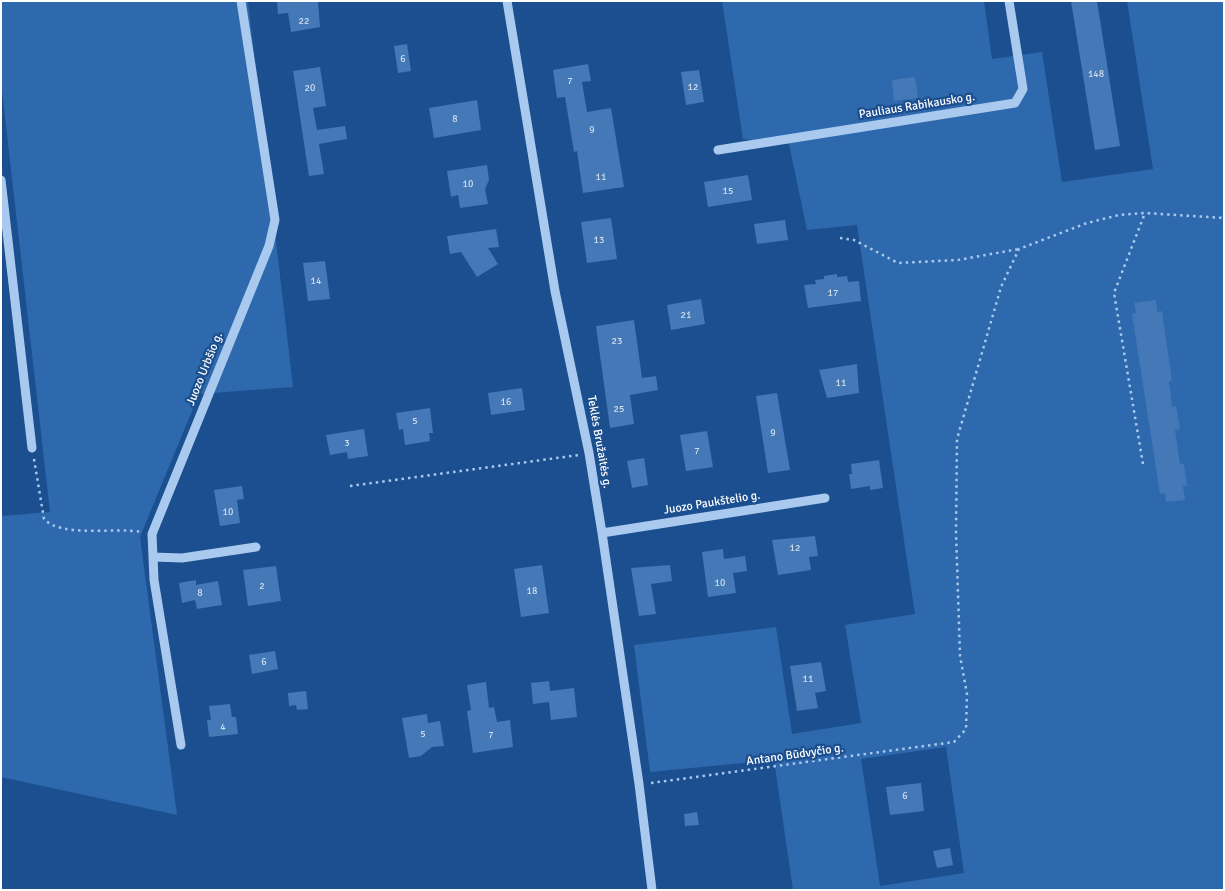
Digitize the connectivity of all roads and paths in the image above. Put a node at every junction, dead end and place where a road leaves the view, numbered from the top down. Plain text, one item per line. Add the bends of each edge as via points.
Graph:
1 (241, 1) edge
2 (507, 1) edge
3 (1009, 1) edge
4 (718, 150) dead end
5 (1, 180) edge
6 (1145, 212) junction
7 (1224, 218) edge
8 (840, 238) dead end
9 (1019, 249) junction
10 (32, 448) joint
11 (589, 453) junction
12 (1144, 464) dead end
13 (350, 486) dead end
14 (825, 498) dead end
15 (602, 533) junction
16 (152, 534) junction
17 (256, 547) dead end
18 (153, 557) junction
19 (181, 745) dead end
20 (639, 784) junction
21 (652, 890) edge

1 - 16 street, Juozo Urbšio g. via 275,220 269,246
2 - 11 street, Teklės Bružaitės g. via 555,290
3 - 4 street, Pauliaus Rabikausko g. via 1023,89 1015,103
5 - 10 street
6 - 7 path
6 - 9 path via 1088,223
6 - 12 path via 1114,293
8 - 9 path via 854,240 898,263 958,260
9 - 20 path, Antano Būdvyčio g. via 1001,286 957,439 956,532 960,647 967,694 966,729 954,742
10 - 16 path via 44,519 50,525 60,530 125,529
11 - 13 path
11 - 15 street, Teklės Bružaitės g.
14 - 15 street, Juozo Paukštelio g.
15 - 20 street, Teklės Bružaitės g.
16 - 18 street, Juozo Urbšio g.
17 - 18 street via 192,557
18 - 19 street, Juozo Urbšio g.
20 - 21 street, Teklės Bružaitės g.

